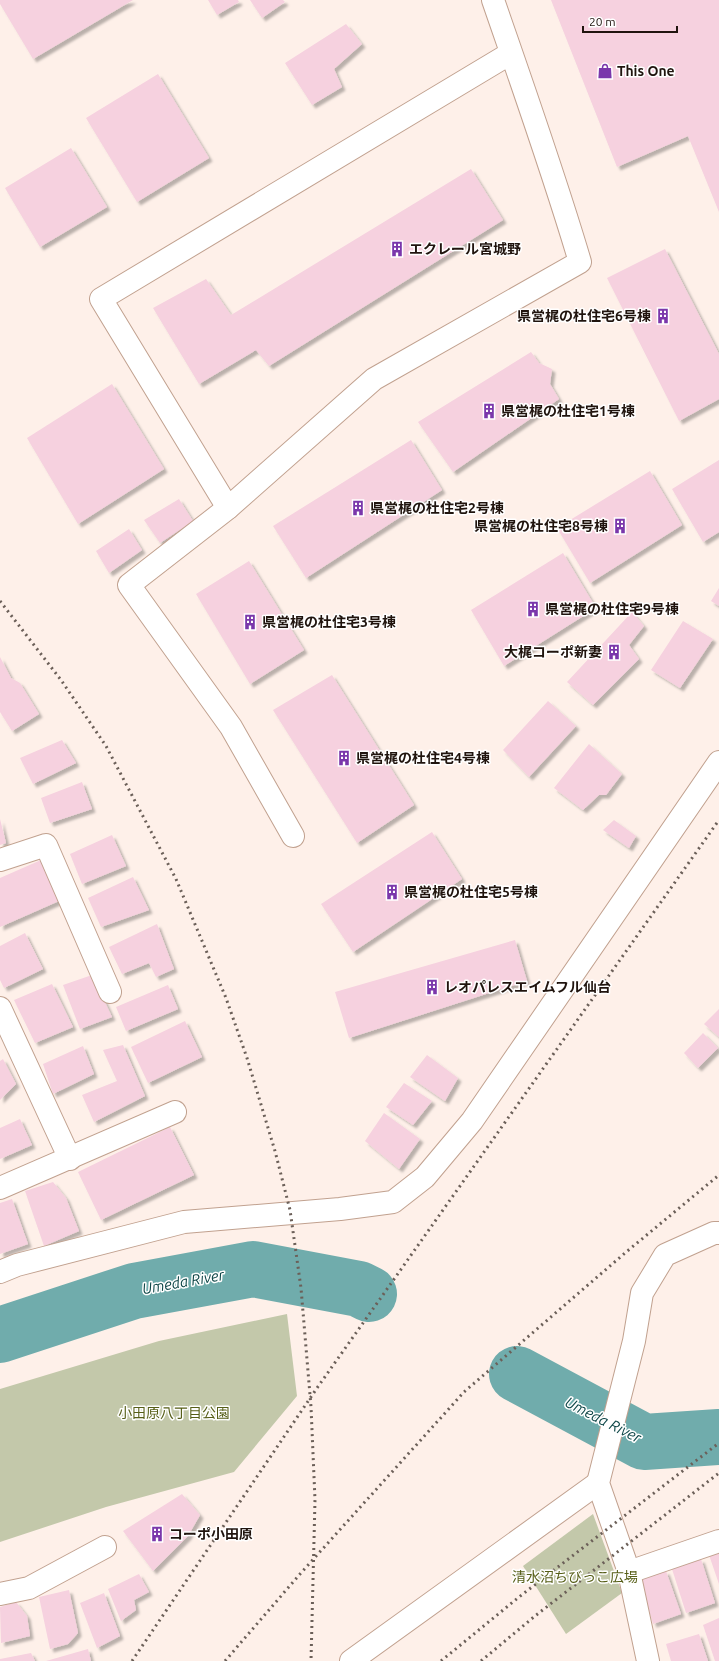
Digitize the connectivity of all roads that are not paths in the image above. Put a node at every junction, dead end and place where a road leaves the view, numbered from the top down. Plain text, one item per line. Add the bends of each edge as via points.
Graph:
1 (493, 0) edge
2 (512, 53) junction
3 (228, 508) junction
4 (719, 762) edge
5 (293, 836) dead end
6 (0, 860) edge
7 (110, 992) dead end
8 (0, 1008) edge
9 (175, 1112) dead end
10 (70, 1159) junction
11 (0, 1188) edge
12 (719, 1233) edge
13 (0, 1272) edge
14 (598, 1483) junction
15 (719, 1541) edge
16 (105, 1547) dead end
17 (629, 1572) junction
18 (0, 1594) edge
19 (351, 1661) edge
20 (648, 1661) edge

1 - 2 street
2 - 3 street via 564,206 580,262 374,379
2 - 3 street via 101,299
3 - 5 street via 129,585 231,727
4 - 13 street via 472,1121 425,1177 393,1202 340,1210 184,1222 17,1265
6 - 7 street via 46,845
8 - 10 street
9 - 10 street
10 - 11 street
12 - 14 street via 665,1255 642,1293 634,1341
14 - 17 street
14 - 19 street
15 - 17 street
16 - 18 street via 29,1588
17 - 20 street

